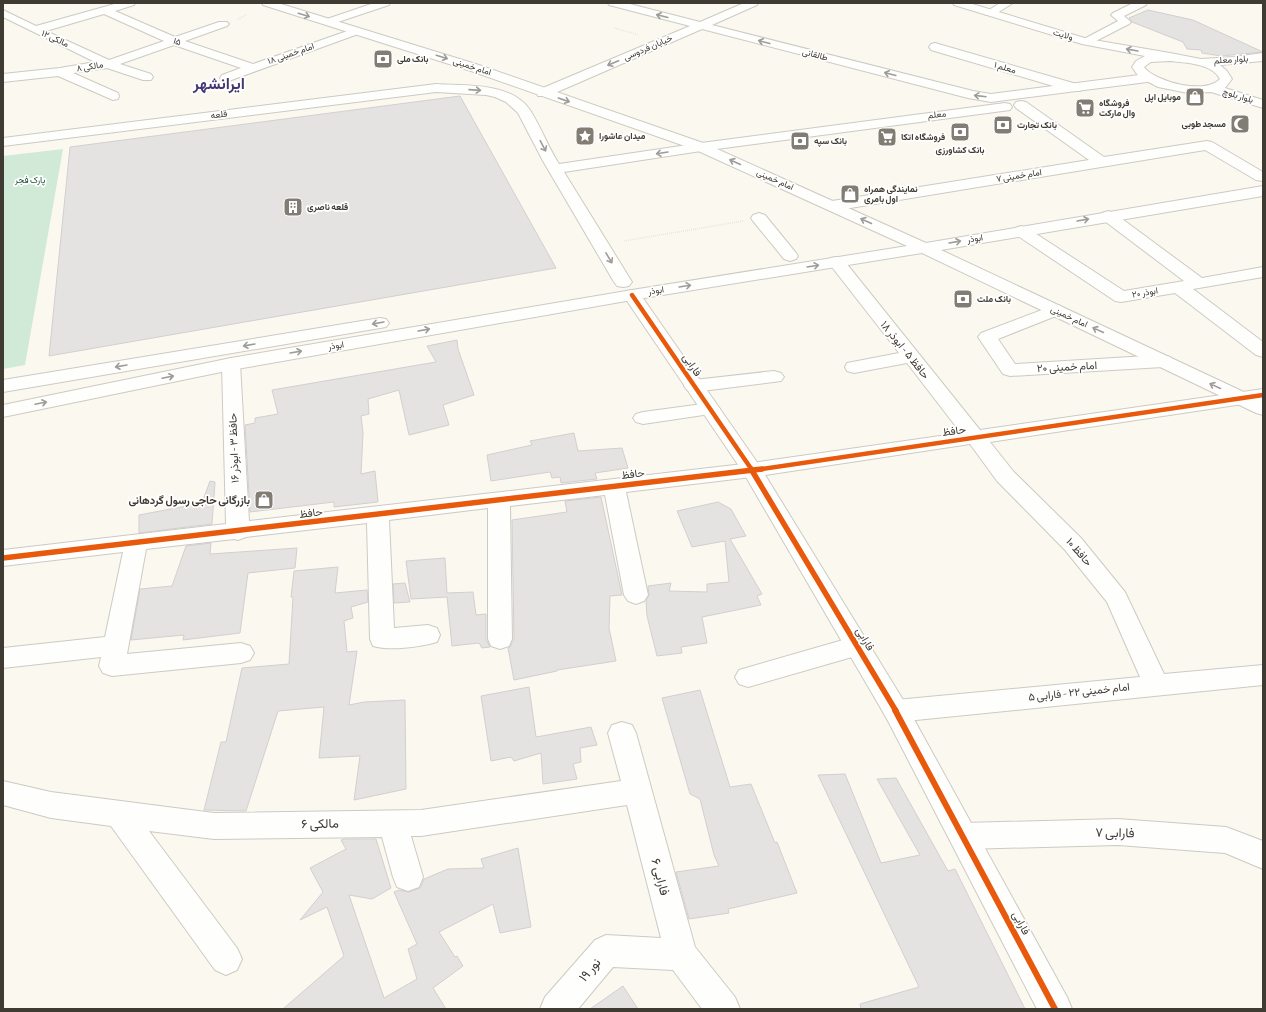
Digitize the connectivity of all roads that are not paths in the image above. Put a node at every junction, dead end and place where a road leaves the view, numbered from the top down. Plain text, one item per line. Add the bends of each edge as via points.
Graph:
1 (130, 3) edge
2 (267, 3) edge
3 (385, 3) edge
4 (613, 3) edge
5 (752, 3) edge
6 (945, 3) edge
7 (958, 3) edge
8 (1008, 3) edge
9 (1142, 3) edge
10 (104, 10) junction
11 (3, 13) edge
12 (990, 13) junction
13 (328, 22) junction
14 (223, 24) dead end
15 (700, 25) junction
16 (35, 30) junction
17 (357, 31) junction
18 (174, 41) junction
19 (1081, 42) junction
20 (935, 47) dead end
21 (1170, 57) junction
22 (1263, 57) edge
23 (1199, 62) junction
24 (108, 64) junction
25 (1263, 66) edge
26 (252, 68) junction
27 (1138, 68) junction
28 (60, 72) junction
29 (147, 77) dead end
30 (1226, 77) junction
31 (3, 78) edge
32 (226, 78) dead end
33 (1147, 78) junction
34 (928, 84) junction
35 (1241, 84) dead end
36 (1174, 87) junction
37 (1075, 88) junction
38 (1212, 88) junction
39 (543, 92) junction
40 (113, 96) dead end
41 (1020, 100) junction
42 (1263, 104) edge
43 (524, 111) joint
44 (935, 115) junction
45 (3, 142) edge
46 (701, 147) junction
47 (1101, 162) junction
48 (555, 169) junction
49 (1262, 181) edge
50 (832, 206) junction
51 (1108, 216) junction
52 (760, 218) road end
53 (1020, 231) junction
54 (903, 238) junction
55 (924, 248) junction
56 (790, 256) junction
57 (836, 262) junction
58 (1263, 272) edge
59 (1198, 284) junction
60 (1179, 287) junction
61 (628, 288) junction
62 (1055, 310) junction
63 (1263, 351) edge
64 (910, 357) junction
65 (1163, 361) junction
66 (231, 364) junction
67 (854, 367) dead end
68 (774, 377) dead end
69 (3, 386) edge
70 (694, 386) junction
71 (1263, 395) edge
72 (1242, 399) junction
73 (710, 409) junction
74 (1263, 409) edge
75 (3, 411) edge
76 (643, 418) dead end
77 (976, 438) junction
78 (752, 470) junction
79 (614, 487) junction
80 (499, 500) junction
81 (378, 515) junction
82 (238, 532) junction
83 (136, 544) junction
84 (3, 558) edge
85 (636, 595) dead end
86 (428, 635) dead end
87 (500, 639) dead end
88 (116, 646) junction
89 (857, 646) junction
90 (241, 653) dead end
91 (3, 658) edge
92 (1263, 675) edge
93 (748, 677) dead end
94 (1156, 684) junction
95 (896, 711) junction
96 (622, 733) dead end
97 (637, 791) junction
98 (3, 793) edge
99 (119, 814) junction
100 (393, 823) junction
101 (964, 836) junction
102 (1263, 855) edge
103 (408, 877) dead end
104 (681, 955) junction
105 (226, 959) dead end
106 (557, 1009) edge
107 (723, 1009) edge
108 (1055, 1009) edge

1 - 10 street
2 -> 13 street, امام خمینی
3 - 13 street
15 -> 4 street, طالقانی
5 - 15 street, خیابان فردوسی
6 - 19 street, ولایت
7 - 12 street, ولایت
8 - 12 street
9 - 19 street via 1117,15 1125,22
10 - 16 street
10 - 18 street, ۱۵
11 - 16 street, مالکی ۱۲
12 - 19 street, ولایت
13 - 17 street, امام خمینی
14 - 18 street, مالکی ۸
34 -> 15 street, طالقانی
15 -> 39 street, خیابان فردوسی
16 - 24 street, مالکی ۱۲
17 - 26 street, امام خمینی ۱۸
17 -> 39 street, امام خمینی
18 - 24 street, مالکی ۸
18 - 26 street, ۱۵
21 -> 19 street, ولایت
19 - 27 street
20 - 37 street, معلم ۱
21 - 23 street, ولایت
21 - 27 street via 1145,60
22 - 23 street, بلوار معلم
23 - 30 street, بلوار بلوچ via 1212,66
24 - 28 street, مالکی ۸
24 - 29 street, مالکی ۱۲
25 - 30 street, بلوار معلم
26 - 32 street, امام خمینی ۱۸
27 - 33 street
28 - 31 street, مالکی ۸
28 - 40 street
30 - 35 street, بلوار بلوچ
30 - 38 street, بلوار معلم via 1220,85
33 - 36 street
33 - 37 street, معلم
41 -> 34 street, طالقانی via 973,95
34 - 44 street via 945,93 948,98 948,104
36 - 38 street
36 - 41 street, معلم
37 - 41 street, معلم
38 - 42 street, بلوار بلوچ
39 -> 46 street, امام خمینی
41 - 44 street, معلم
41 - 47 street
45 -> 43 street, قلعه via 436,88 499,94 511,99
43 -> 48 street, فارابی
44 - 46 street, معلم
46 -> 48 street, معلم
50 -> 46 street, امام خمینی
47 - 49 street, امام خمینی ۷ via 1207,145
47 - 50 street, امام خمینی ۷
48 -> 61 street, فارابی
49 - 51 street, ابوذر
49 - 54 street, ابوذر
54 -> 50 street, امام خمینی
53 -> 51 street, ابوذر
51 - 59 street
52 - 56 street
55 -> 53 street, ابوذر
53 - 60 street, ابوذر ۲۰ via 1121,297
54 - 55 street, امام خمینی
54 - 56 street, ابوذر
55 - 57 street, ابوذر
55 - 62 street, امام خمینی
56 - 61 street, ابوذر
61 -> 57 street, ابوذر
57 - 64 street, حافظ ۵ - ابوذر ۱۸
58 - 59 street, ابوذر ۲۰
59 - 60 street, ابوذر ۲۰
60 - 63 street
66 -> 61 street, ابوذر
61 -> 69 street, ابوذر
61 - 70 street, فارابی
65 -> 62 street, امام خمینی
62 - 65 street, امام خمینی ۲۰ via 988,337 1010,370
64 - 67 street
64 - 77 street, حافظ ۵ - ابوذر ۱۸
72 -> 65 street, امام خمینی
75 -> 66 street, ابوذر
66 - 82 street, حافظ ۳ - ابوذر ۱۶
68 - 70 street
70 - 73 street, فارابی
71 - 72 street, حافظ
72 - 74 street, امام خمینی
72 - 77 street, حافظ
73 - 76 street
73 - 78 street, فارابی
77 - 78 street, حافظ
77 - 94 street, حافظ ۱۰ via 1005,476 1073,544 1117,598
78 - 79 street, حافظ
78 - 89 street, فارابی
79 - 80 street, حافظ
79 - 85 street
80 - 81 street, حافظ
80 - 87 street
81 - 82 street, حافظ
81 - 86 street via 382,639
82 - 83 street, حافظ
83 - 84 street, حافظ
83 - 88 street
88 - 90 street via 112,666
88 - 91 street
89 - 93 street
89 - 95 street, فارابی
92 - 94 street, امام خمینی ۲۲ - فارابی ۵
94 - 95 street, امام خمینی ۲۲ - فارابی ۵
95 - 101 street, فارابی
96 - 97 street, فارابی ۶
97 - 100 street, مالکی ۶ via 421,823
97 - 104 street, فارابی ۶
98 - 99 street, مالکی ۶ via 51,805
99 - 100 street, مالکی ۶ via 214,826
99 - 105 street
100 - 103 street
101 - 102 street, فارابی ۷ via 1118,832 1226,840
101 - 108 street, فارابی
104 - 106 street, نور ۱۹ via 606,952
104 - 107 street, فارابی ۶

